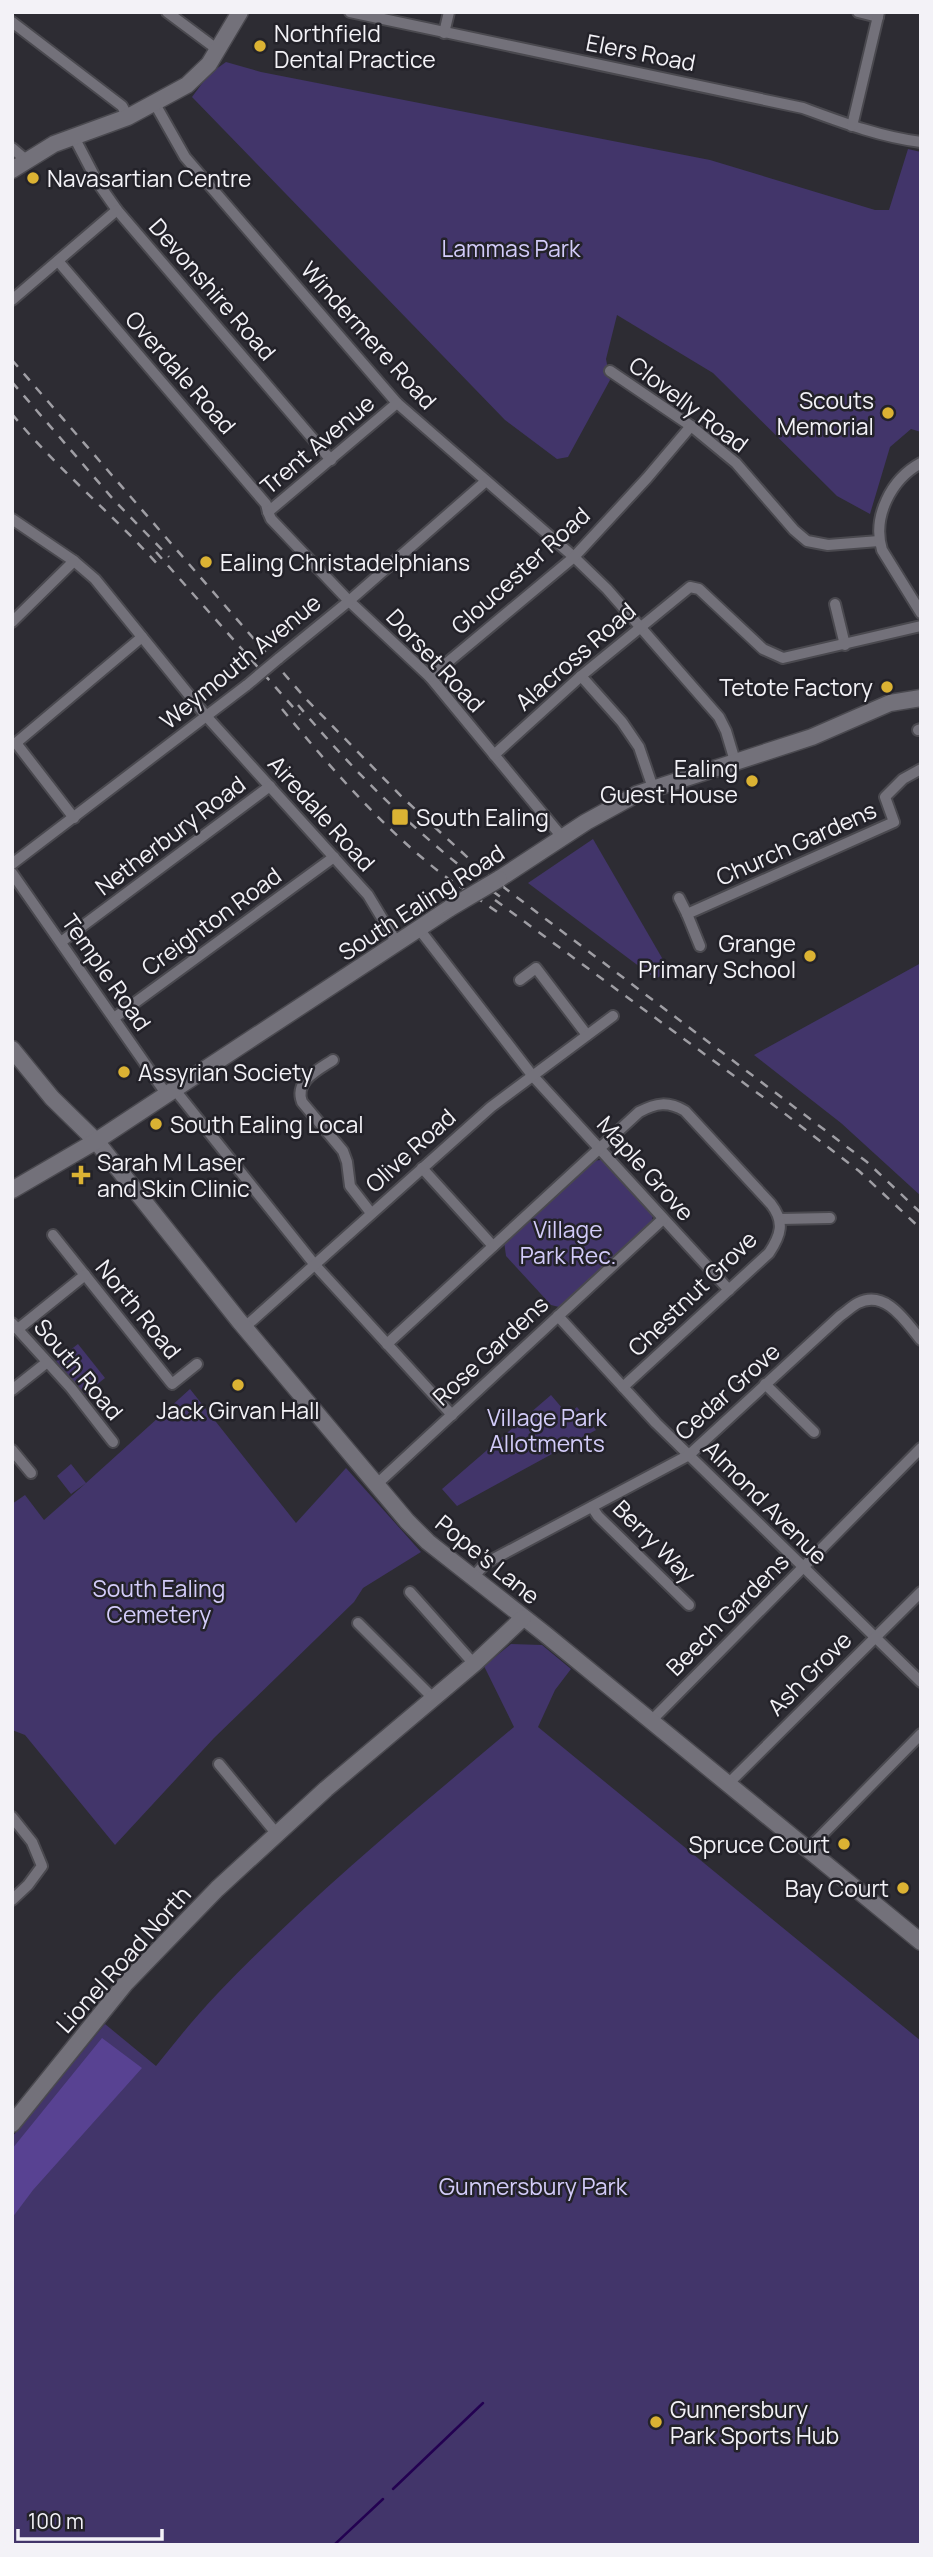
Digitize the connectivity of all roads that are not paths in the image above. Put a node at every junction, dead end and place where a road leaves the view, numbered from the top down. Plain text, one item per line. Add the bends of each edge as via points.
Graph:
1 (167, 12) edge
2 (240, 12) edge
3 (350, 12) edge
4 (449, 12) edge
5 (858, 12) edge
6 (879, 14) edge
7 (12, 22) edge
8 (444, 33) junction
9 (218, 50) junction
10 (156, 104) junction
11 (128, 117) junction
12 (852, 126) junction
13 (74, 137) junction
14 (921, 142) edge
15 (12, 148) edge
16 (26, 160) junction
17 (12, 170) edge
18 (117, 210) junction
19 (58, 261) junction
20 (12, 300) edge
21 (610, 371) dead end
22 (397, 403) junction
23 (691, 426) junction
24 (331, 460) junction
25 (921, 463) edge
26 (486, 481) junction
27 (270, 515) junction
28 (12, 519) edge
29 (879, 541) junction
30 (574, 557) junction
31 (74, 561) junction
32 (349, 601) junction
33 (835, 604) dead end
34 (921, 612) edge
35 (13, 622) edge
36 (641, 626) junction
37 (921, 626) edge
38 (142, 637) junction
39 (845, 645) junction
40 (581, 676) junction
41 (430, 677) junction
42 (921, 698) edge
43 (207, 717) junction
44 (494, 755) junction
45 (735, 761) junction
46 (921, 769) edge
47 (270, 786) junction
48 (653, 788) junction
49 (74, 818) junction
50 (562, 837) junction
51 (334, 857) junction
52 (12, 864) edge
53 (12, 873) edge
54 (679, 898) dead end
55 (687, 914) junction
56 (419, 929) junction
57 (61, 942) junction
58 (397, 943) junction
59 (700, 946) dead end
60 (520, 980) dead end
61 (612, 1016) dead end
62 (114, 1018) junction
63 (587, 1035) junction
64 (12, 1049) edge
65 (333, 1060) dead end
66 (532, 1075) junction
67 (171, 1093) junction
68 (96, 1141) junction
69 (600, 1148) junction
70 (422, 1168) junction
71 (12, 1190) edge
72 (371, 1213) junction
73 (830, 1218) dead end
74 (663, 1219) junction
75 (780, 1219) junction
76 (53, 1235) dead end
77 (493, 1246) junction
78 (315, 1265) junction
79 (85, 1275) junction
80 (729, 1290) junction
81 (558, 1316) junction
82 (15, 1326) edge
83 (245, 1327) junction
84 (921, 1340) edge
85 (387, 1344) junction
86 (46, 1363) junction
87 (197, 1364) dead end
88 (765, 1384) junction
89 (623, 1387) junction
90 (12, 1390) edge
91 (452, 1415) junction
92 (814, 1432) dead end
93 (113, 1442) dead end
94 (921, 1448) edge
95 (12, 1450) edge
96 (689, 1455) junction
97 (30, 1474) dead end
98 (377, 1484) junction
99 (592, 1507) junction
100 (803, 1567) junction
101 (473, 1577) junction
102 (410, 1592) dead end
103 (921, 1592) edge
104 (689, 1605) dead end
105 (523, 1618) junction
106 (358, 1623) dead end
107 (875, 1638) junction
108 (474, 1664) junction
109 (921, 1682) edge
110 (433, 1698) junction
111 (651, 1721) junction
112 (921, 1734) edge
113 (219, 1764) dead end
114 (728, 1784) junction
115 (12, 1816) edge
116 (276, 1833) junction
117 (808, 1849) junction
118 (12, 1900) edge
119 (921, 1941) edge
120 (12, 2123) edge

1 - 9 street
2 - 9 main road
3 - 8 street, Elers Road
4 - 8 street
5 - 6 street
6 - 12 street
7 - 11 street via 122,106
8 - 12 street, Elers Road via 803,108
9 - 10 main road via 187,85
10 - 11 main road
10 - 22 street, Windermere Road via 185,157
11 - 13 main road
12 - 14 street, Elers Road
13 - 16 main road
13 - 18 street, Devonshire Road
15 - 16 street
16 - 17 main road
18 - 19 street
18 - 24 street, Devonshire Road
19 - 20 street
19 - 27 street, Overdale Road via 258,494
21 - 23 street, Clovelly Road
22 - 24 street, Trent Avenue
22 - 26 street, Windermere Road
23 - 29 street, Clovelly Road via 736,463 807,541 828,545
23 - 30 street, Gloucester Road
24 - 27 street, Trent Avenue
25 - 29 street via 900,477 891,490
26 - 30 street, Windermere Road
26 - 32 street, Weymouth Avenue
27 - 32 street, Dorset Road
28 - 31 street, Airedale Road
29 - 34 street
30 - 36 street, Windermere Road
30 - 41 street, Gloucester Road
31 - 35 street
31 - 38 street, Airedale Road via 95,579
32 - 41 street, Dorset Road
32 - 43 street, Weymouth Avenue, bridge
33 - 39 street
36 - 39 street, Alacross Road via 685,589 695,587 774,656
36 - 40 street, Alacross Road
36 - 45 street, Windermere Road via 719,717
37 - 39 street
38 - 43 street, Airedale Road
38 - 49 street via 16,743
40 - 44 street, Alacross Road
40 - 48 street via 639,747
41 - 44 street, Dorset Road
42 - 45 main road, South Ealing Road via 890,703 812,737
43 - 47 street, Airedale Road
43 - 49 street, Weymouth Avenue
44 - 50 street, Dorset Road
45 - 48 main road, South Ealing Road
46 - 55 street, Church Gardens via 885,797 894,822
47 - 51 street, Airedale Road
47 - 57 street, Netherbury Road
48 - 50 main road, South Ealing Road
49 - 52 street, Weymouth Avenue
50 - 56 main road, South Ealing Road, bridge
51 - 58 street, Airedale Road via 368,895
51 - 62 street, Creighton Road
53 - 57 street, Temple Road
54 - 55 street
55 - 59 street
56 - 58 main road, South Ealing Road
56 - 66 street, Maple Grove
57 - 62 street, Temple Road
58 - 67 main road, South Ealing Road
60 - 63 street via 536,968
61 - 63 street, Olive Road
62 - 67 street, Temple Road
63 - 66 street, Olive Road
64 - 68 main road, Pope's Lane
65 - 72 street via 307,1078 299,1094 342,1151 350,1186
66 - 69 street, Maple Grove
66 - 70 street, Olive Road
67 - 68 main road, South Ealing Road
67 - 78 street, Temple Road
68 - 71 main road, South Ealing Road
68 - 83 main road, Pope's Lane
69 - 74 street, Maple Grove
69 - 75 street, Chestnut Grove via 639,1112 659,1103 674,1105 685,1111
69 - 77 street
70 - 72 street, Olive Road
70 - 77 street
72 - 78 street, Olive Road
73 - 75 street
74 - 80 street, Maple Grove
74 - 81 street, Rose Gardens
75 - 80 street, Chestnut Grove via 780,1236 769,1253
76 - 79 street, North Road
77 - 85 street
78 - 83 street, Olive Road
78 - 85 street, Temple Road
79 - 82 street
79 - 87 street, North Road via 172,1384
80 - 89 street, Chestnut Grove
81 - 89 street, Almond Avenue
81 - 91 street, Rose Gardens
82 - 86 street, South Road
83 - 98 main road, Pope's Lane
84 - 88 street, Cedar Grove via 890,1304 860,1302
85 - 91 street, Temple Road
86 - 90 street
86 - 93 street, South Road
88 - 92 street
88 - 96 street, Cedar Grove
89 - 96 street, Almond Avenue
91 - 98 street, Rose Gardens
94 - 100 street, Beech Gardens
95 - 97 street
96 - 99 street, Cedar Grove
96 - 100 street, Almond Avenue
98 - 101 main road, Pope's Lane via 428,1542
99 - 101 street, Cedar Grove via 486,1563
99 - 104 street, Berry Way
100 - 107 street, Almond Avenue
100 - 111 street, Beech Gardens
101 - 105 main road, Pope's Lane
102 - 108 street
103 - 107 street, Ash Grove
105 - 108 main road, Lionel Road North
105 - 111 main road, Pope's Lane
106 - 110 street
107 - 109 street, Almond Avenue
107 - 114 street, Ash Grove
108 - 110 main road, Lionel Road North
110 - 116 main road, Lionel Road North
111 - 114 main road, Pope's Lane
112 - 117 street
113 - 116 street
114 - 117 main road, Pope's Lane
115 - 118 street via 32,1842 42,1866
116 - 120 main road, Lionel Road North via 125,1984
117 - 119 main road, Pope's Lane

